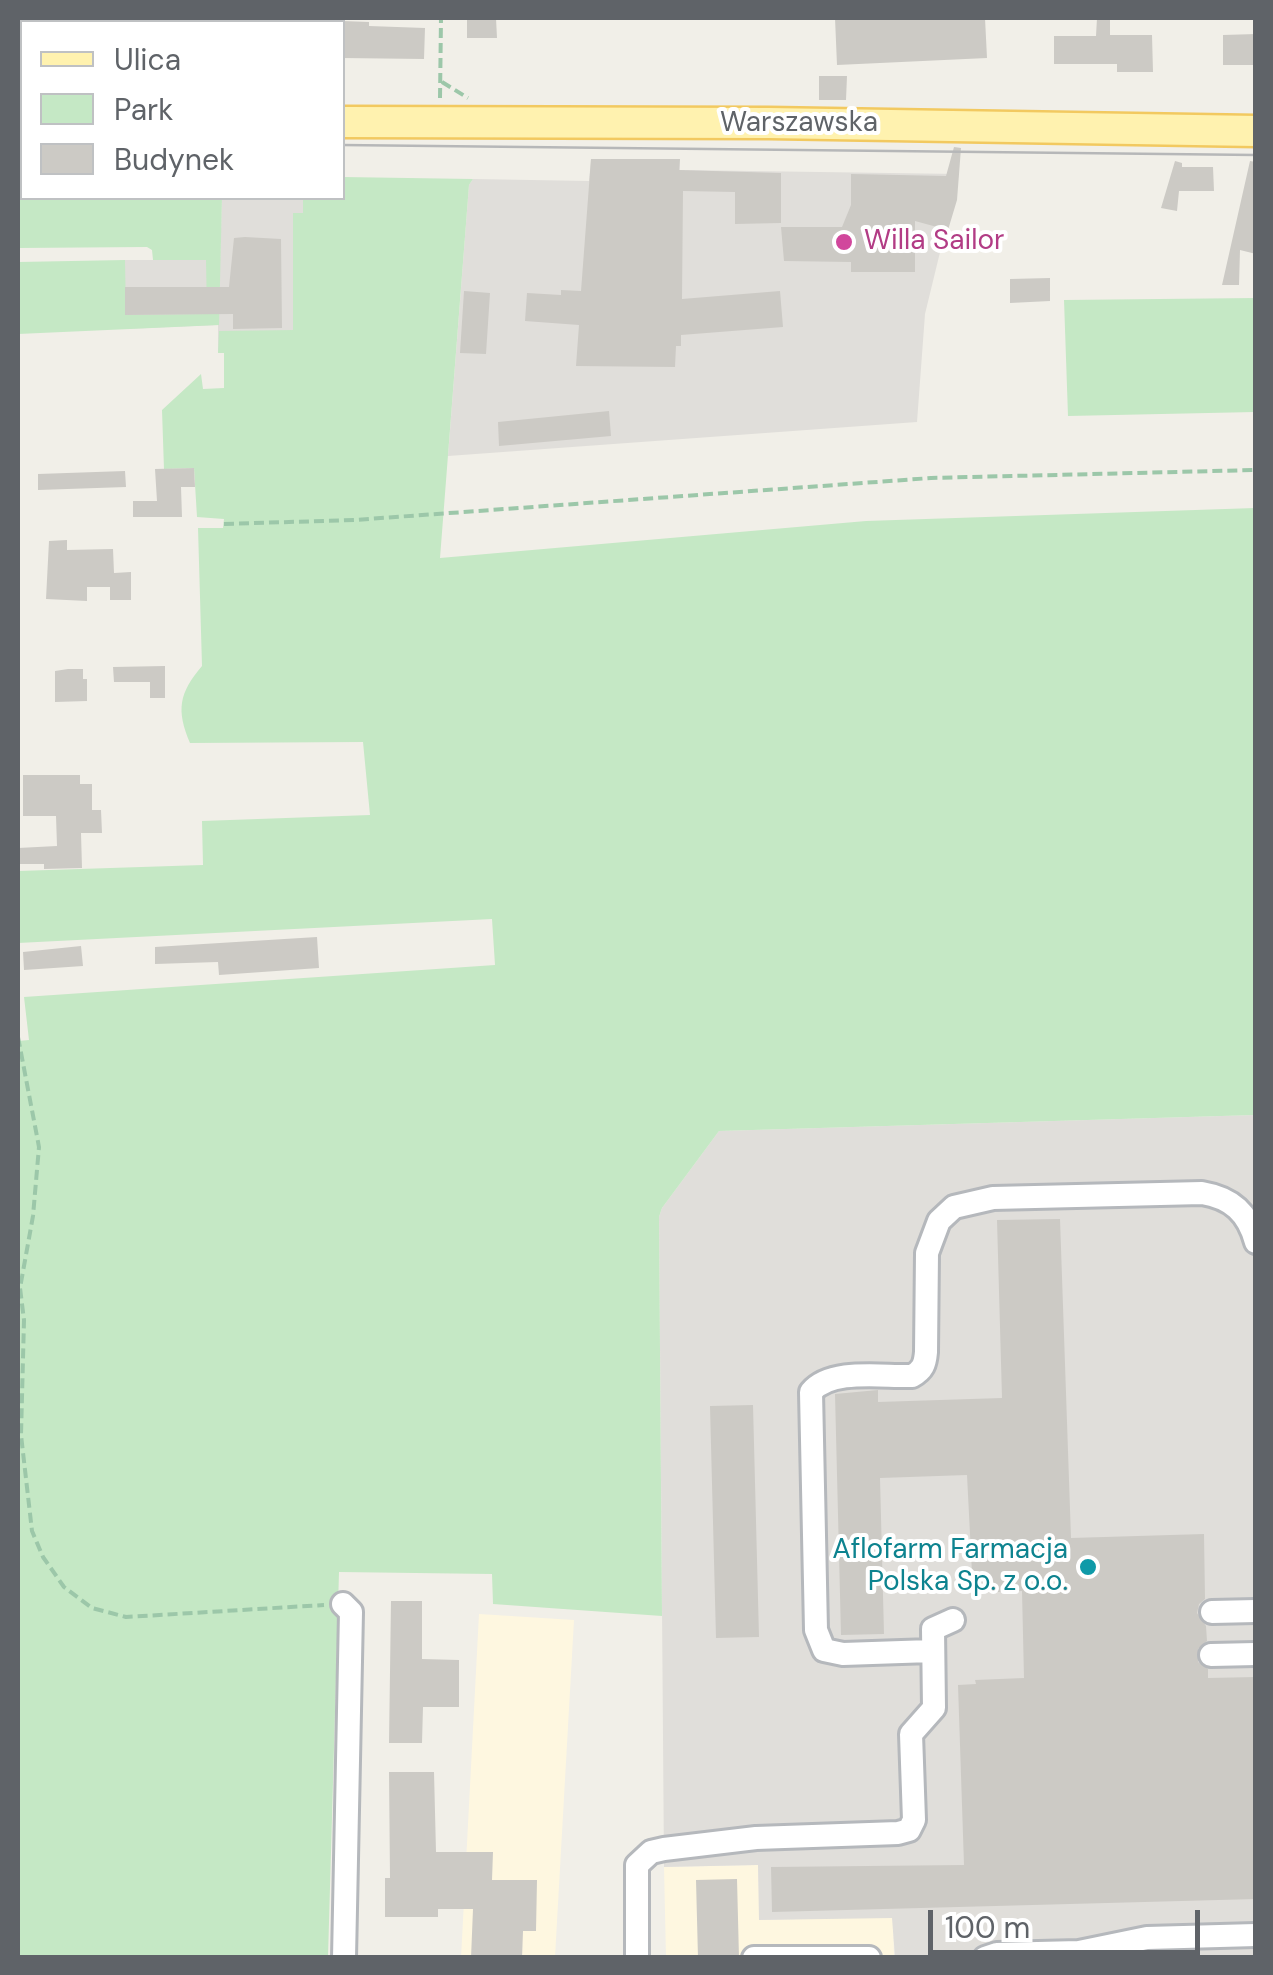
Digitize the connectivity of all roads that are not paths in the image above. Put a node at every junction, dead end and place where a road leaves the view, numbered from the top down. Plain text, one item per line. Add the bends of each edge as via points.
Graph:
1 (345, 122) edge
2 (1256, 132) edge
3 (1256, 1242) edge
4 (344, 1604) road end
5 (1256, 1611) edge
6 (1212, 1612) dead end
7 (953, 1620) dead end
8 (931, 1651) junction
9 (1256, 1654) edge
10 (1212, 1655) dead end
11 (1256, 1935) edge
12 (344, 1958) edge
13 (636, 1958) edge
14 (754, 1958) edge
15 (869, 1958) edge
16 (985, 1958) edge

1 - 2 main road, Warszawska
3 - 8 street via 1232,1203 1202,1193 993,1198 954,1208 939,1221 927,1253 920,1372 831,1378 811,1392 816,1630 824,1650
4 - 12 street via 351,1612
5 - 6 street
7 - 8 street via 933,1629
8 - 13 street via 934,1708 911,1734 909,1830 756,1838 652,1852 636,1866
9 - 10 street
11 - 16 street via 1147,1938 1079,1952
14 - 15 street

